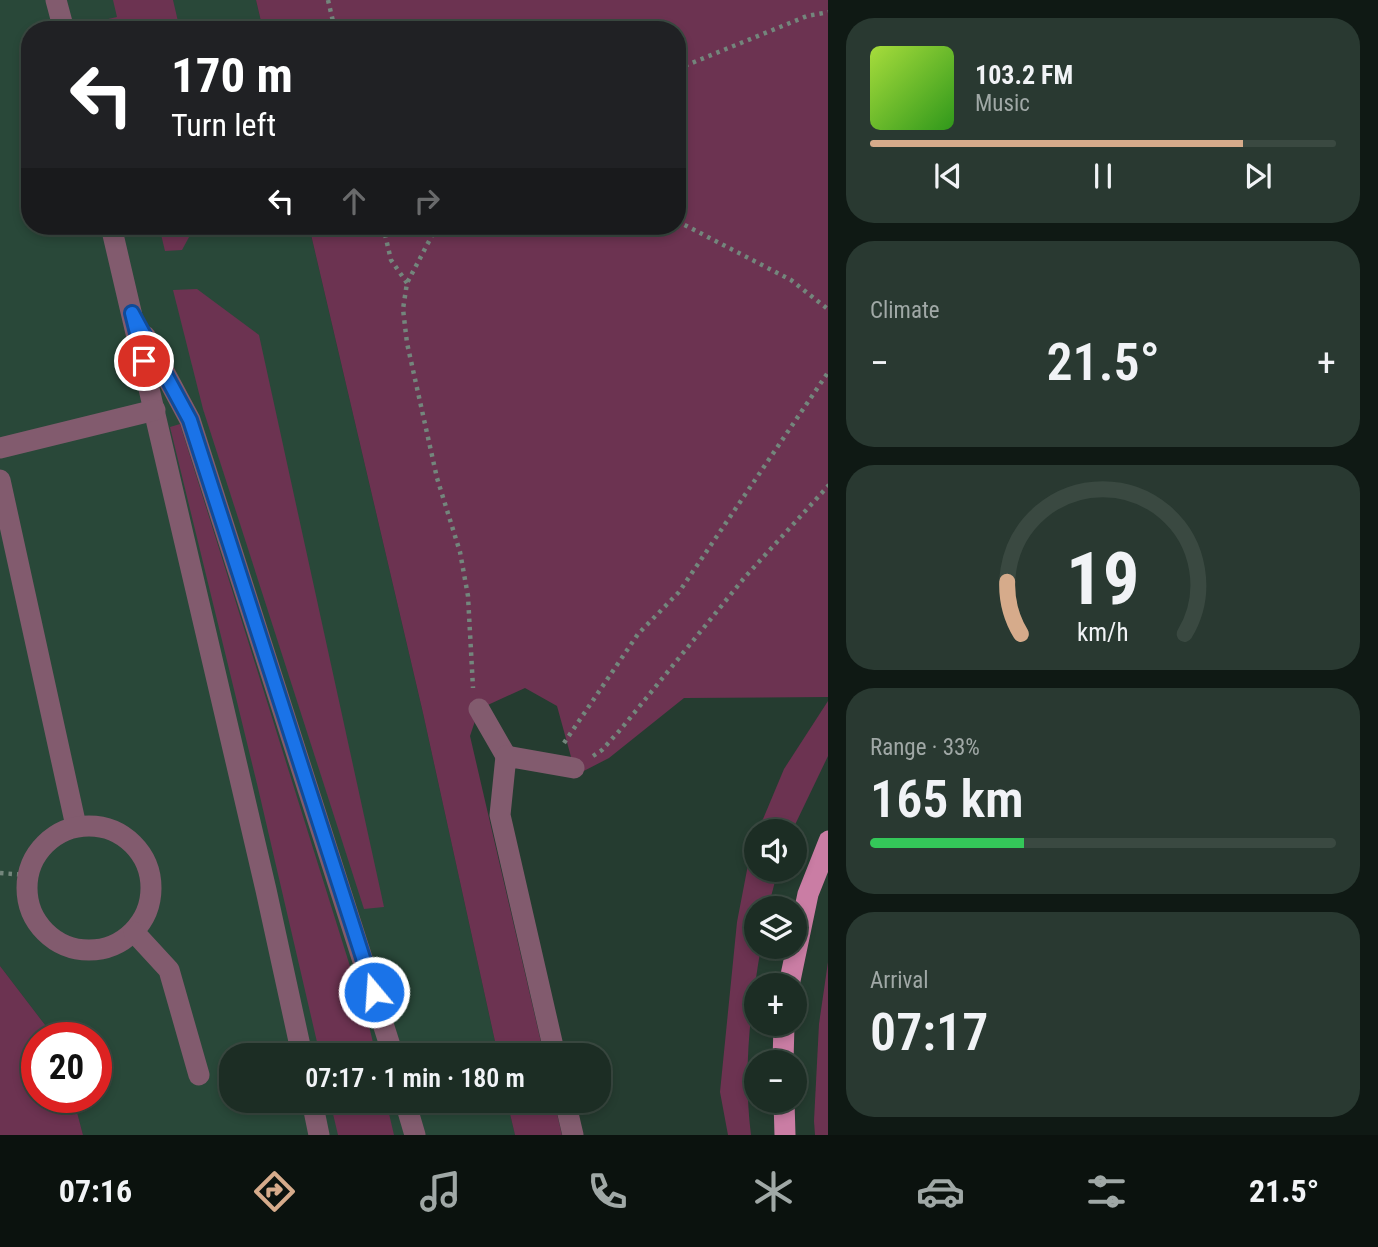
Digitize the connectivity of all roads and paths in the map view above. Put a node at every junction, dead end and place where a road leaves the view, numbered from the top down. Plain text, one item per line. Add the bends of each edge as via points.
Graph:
1 (56, 0) edge
2 (328, 0) edge
3 (828, 12) edge
4 (62, 21) edge
5 (333, 21) edge
6 (686, 65) edge
7 (686, 226) edge
8 (113, 235) edge
9 (385, 235) edge
10 (432, 235) edge
11 (407, 282) junction
12 (828, 310) edge
13 (132, 313) junction
14 (828, 371) edge
15 (155, 410) junction
16 (0, 448) edge
17 (0, 480) edge
18 (828, 485) edge
19 (479, 709) joint
20 (506, 756) junction
21 (550, 764) junction
22 (574, 768) joint
23 (76, 826) junction
24 (828, 841) edge
25 (0, 873) edge
26 (27, 876) junction
27 (134, 932) junction
28 (792, 973) edge
29 (299, 1043) edge
30 (389, 1043) edge
31 (552, 1043) edge
32 (199, 1075) dead end
33 (314, 1113) edge
34 (409, 1113) edge
35 (568, 1113) edge
36 (784, 1113) edge
37 (319, 1135) edge
38 (415, 1135) edge
39 (573, 1135) edge
40 (785, 1135) edge

1 - 4 lane
2 - 5 path
3 - 6 path via 807,16
7 - 12 path via 792,280
8 - 13 lane
9 - 11 path via 391,260
10 - 11 path
11 - 19 path via 403,309 407,343 437,478 460,552 468,596 471,681
13 - 15 lane
13 - 30 lane via 190,420
14 - 21 path via 679,592 638,634
15 - 16 lane
15 - 29 lane
17 - 23 lane
18 - 22 path via 745,577 621,729 602,750
19 - 20 lane
20 - 21 lane
20 - 31 lane via 500,815
21 - 22 lane
23 - 26 lane via 54,835 36,853
23 - 27 lane via 103,827 127,838 144,858 152,883 148,909
24 - 28 main road via 808,894
25 - 26 path
26 - 27 lane via 27,902 33,915 39,927 59,944 86,951 112,947
27 - 32 lane via 169,971
33 - 37 lane
34 - 38 lane
35 - 39 lane
36 - 40 main road

